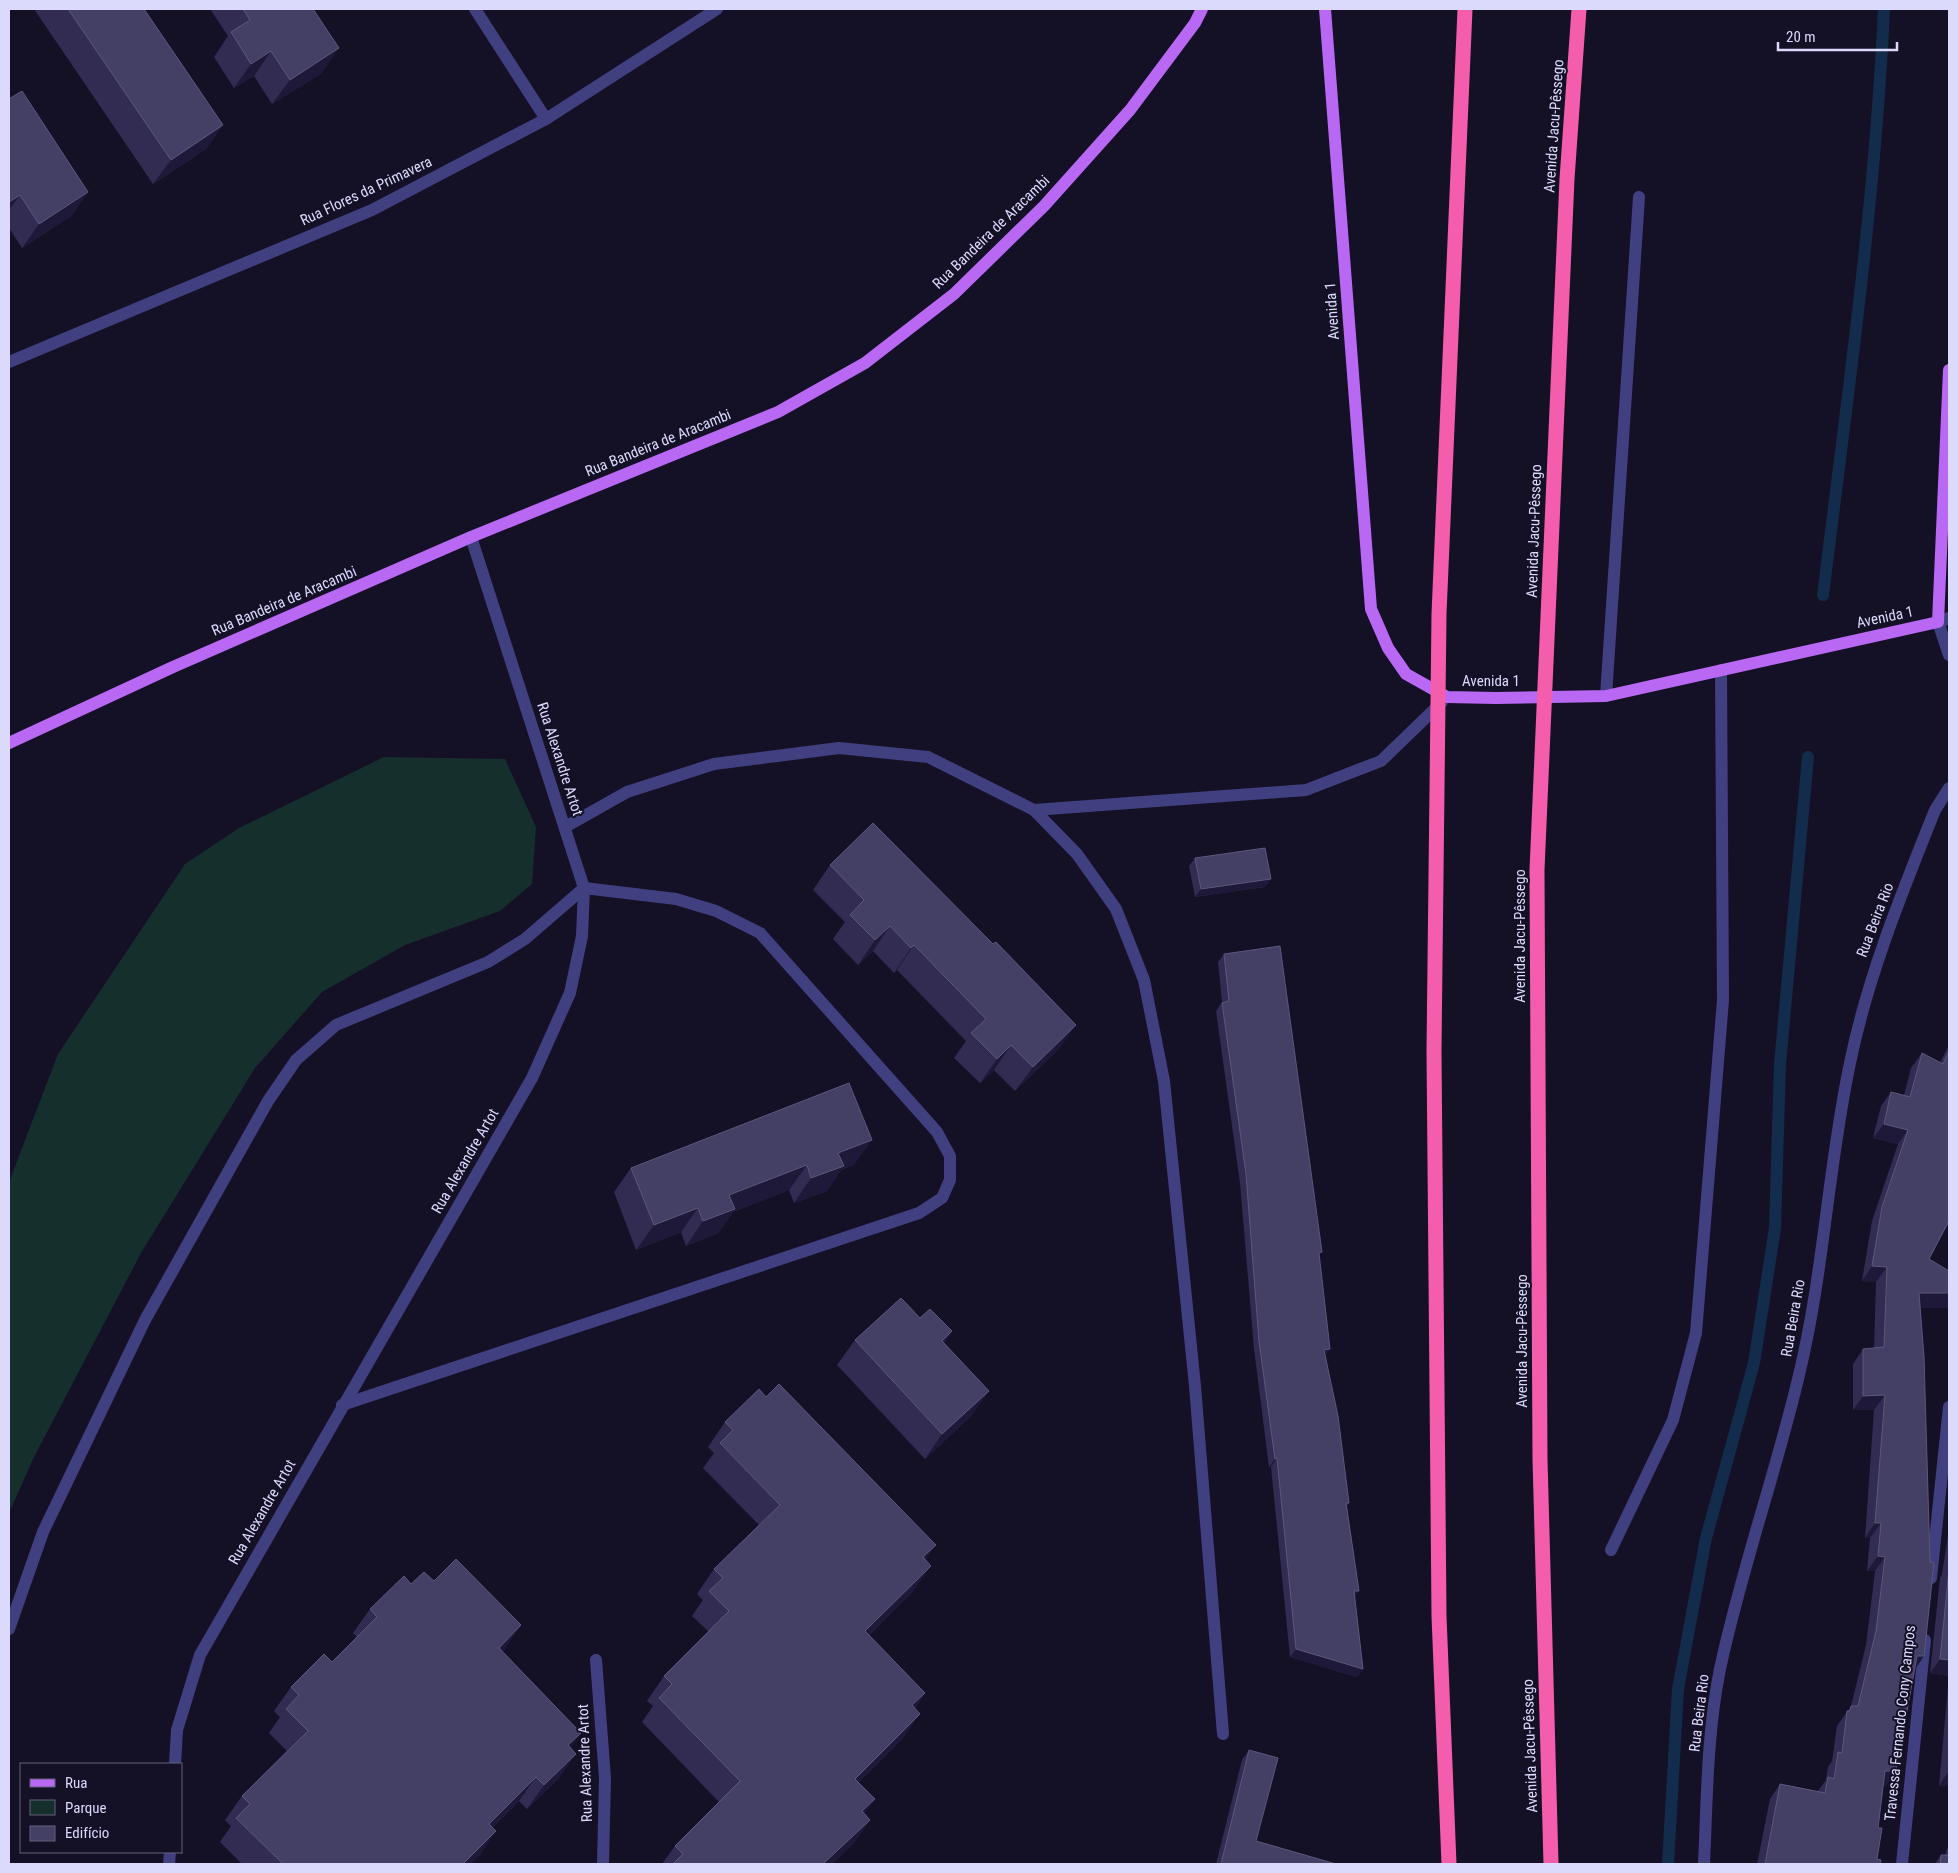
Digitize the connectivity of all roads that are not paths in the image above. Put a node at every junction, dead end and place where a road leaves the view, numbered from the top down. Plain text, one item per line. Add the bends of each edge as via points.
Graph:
1 (475, 9) edge
2 (717, 9) edge
3 (1202, 9) edge
4 (1325, 9) edge
5 (1579, 9) edge
6 (1585, 9) edge
7 (1463, 14) edge
8 (1577, 41) junction
9 (546, 119) junction
10 (1639, 197) dead end
11 (9, 362) edge
12 (1949, 370) edge
13 (470, 538) junction
14 (1944, 620) edge
15 (1949, 655) edge
16 (1721, 670) junction
17 (1606, 696) junction
18 (1447, 697) junction
19 (9, 743) edge
20 (1949, 788) edge
21 (1034, 810) junction
22 (565, 827) junction
23 (584, 888) junction
24 (342, 1405) junction
25 (1949, 1407) edge
26 (1611, 1550) dead end
27 (1930, 1593) edge
28 (1927, 1623) edge
29 (9, 1629) edge
30 (596, 1660) dead end
31 (1223, 1734) dead end
32 (174, 1763) edge
33 (603, 1864) edge
34 (1449, 1864) edge
35 (1551, 1864) edge
36 (1704, 1864) edge
37 (1902, 1864) edge

1 - 9 street
2 - 9 street, Rua Flores da Primavera
3 - 13 main road, Rua Bandeira de Aracambi via 1130,110 1044,206 954,294 865,363 778,412
4 - 18 main road, Avenida 1 via 1371,609 1388,648 1406,674
5 - 8 highway, Avenida Jacu-Pêssego
6 - 8 highway
7 - 34 highway via 1440,614 1434,1051 1440,1616
8 - 35 highway, Avenida Jacu-Pêssego via 1567,180 1537,870 1540,1459
9 - 11 street, Rua Flores da Primavera via 372,210
10 - 17 street
12 - 14 main road
13 - 19 main road, Rua Bandeira de Aracambi via 173,667
13 - 22 street, Rua Alexandre Artot
14 - 15 street
14 - 16 main road, Avenida 1
16 - 17 main road, Avenida 1
16 - 26 street via 1723,1000 1696,1333 1673,1420
17 - 18 main road, Avenida 1
18 - 21 street via 1381,761 1306,790
20 - 36 street, Rua Beira Rio via 1935,810 1873,973 1850,1061 1800,1373 1720,1670 1710,1737
21 - 22 street via 928,757 839,748 714,764 627,792
21 - 31 street via 1077,854 1116,909 1144,980 1164,1081 1195,1386
22 - 23 street, Rua Alexandre Artot
23 - 24 street, Rua Alexandre Artot via 582,936 570,993 532,1078
23 - 24 street via 676,899 716,911 760,933 937,1132 950,1156 950,1180 942,1198 919,1213
23 - 29 street via 525,939 488,962 336,1025 296,1060 268,1100 145,1320 44,1532
24 - 32 street, Rua Alexandre Artot via 200,1655 177,1730
25 - 27 street
28 - 37 street, Travessa Fernando Cony Campos
30 - 33 street, Rua Alexandre Artot via 605,1778

